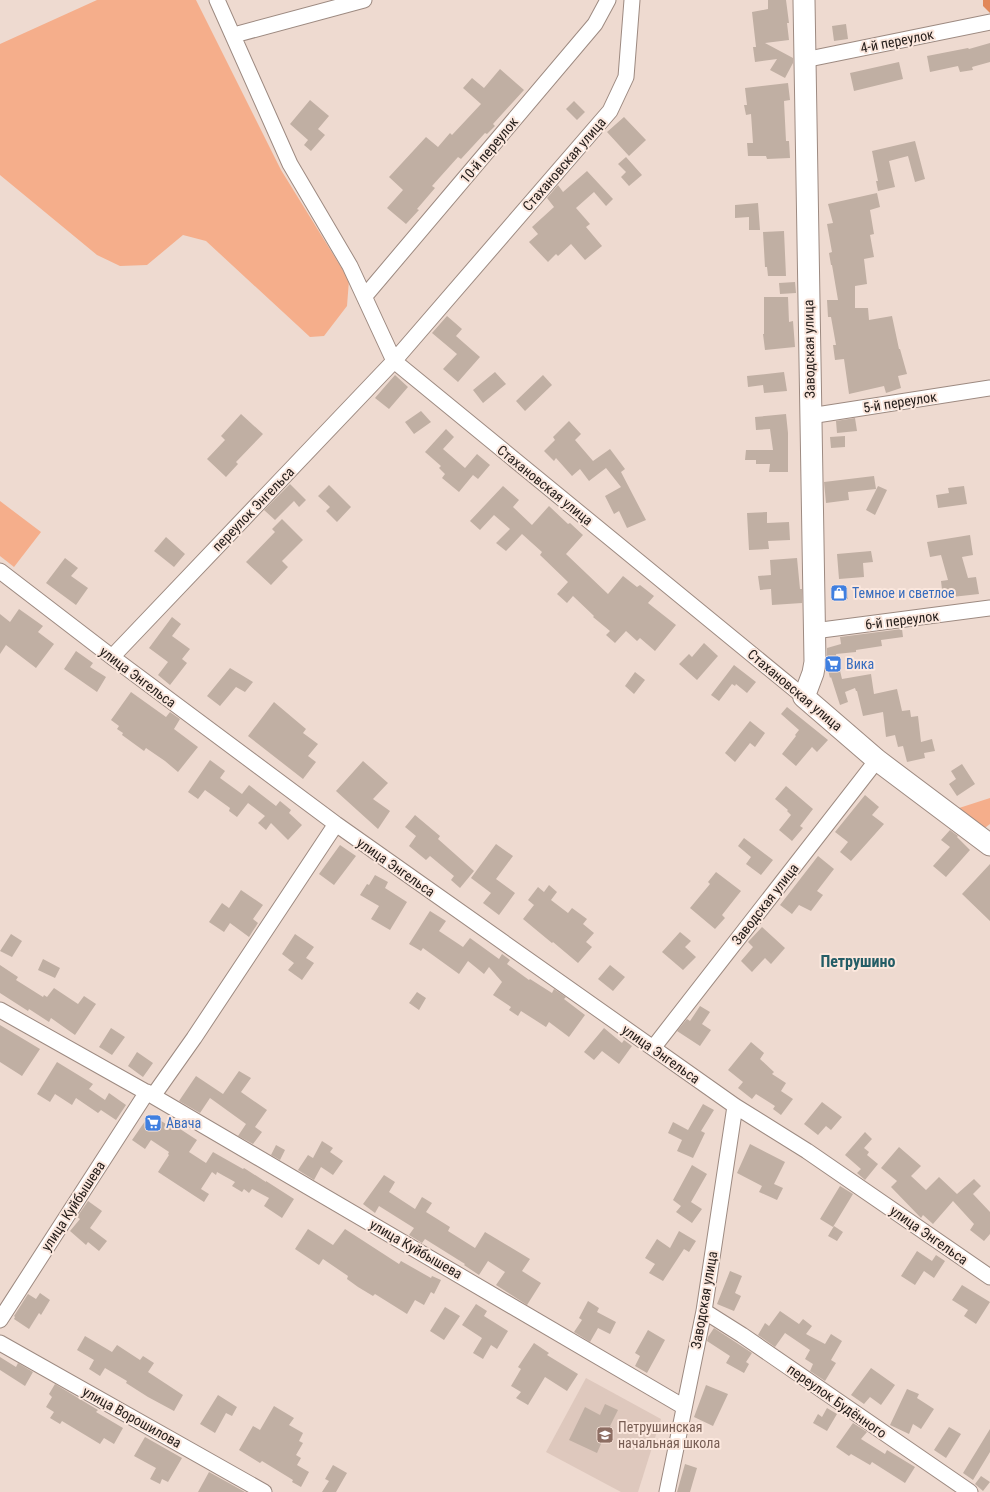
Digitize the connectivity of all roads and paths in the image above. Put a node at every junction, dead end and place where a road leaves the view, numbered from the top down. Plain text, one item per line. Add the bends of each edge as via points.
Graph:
1 (217, 0) edge
2 (364, 0) edge
3 (608, 0) edge
4 (632, 0) edge
5 (804, 0) edge
6 (990, 22) edge
7 (234, 35) junction
8 (804, 60) junction
9 (365, 296) junction
10 (394, 361) junction
11 (990, 388) edge
12 (810, 416) junction
13 (0, 571) edge
14 (990, 608) edge
15 (814, 631) junction
16 (112, 657) junction
17 (804, 697) junction
18 (877, 760) junction
19 (336, 824) junction
20 (988, 841) edge
21 (0, 1010) edge
22 (653, 1048) junction
23 (150, 1094) junction
24 (735, 1106) junction
25 (990, 1277) edge
26 (704, 1311) junction
27 (0, 1320) edge
28 (0, 1343) edge
29 (684, 1407) junction
30 (264, 1492) edge
31 (667, 1492) edge
32 (970, 1492) edge

1 - 7 street
2 - 7 street
3 - 9 street, 10-й переулок via 595,24
4 - 10 street, Стахановская улица via 626,77 610,112
5 - 8 street, Заводская улица
6 - 8 street, 4-й переулок
7 - 9 street via 290,164
8 - 12 street, Заводская улица
9 - 10 street
10 - 16 street, переулок Энгельса
10 - 17 street, Стахановская улица
11 - 12 street, 5-й переулок
12 - 15 street, Заводская улица
13 - 16 street, улица Энгельса
14 - 15 street, 6-й переулок
15 - 17 street, Заводская улица via 815,662
16 - 19 street, улица Энгельса
17 - 18 street, Стахановская улица
18 - 20 street, Стахановская улица
18 - 22 street, Заводская улица
19 - 22 street, улица Энгельса
19 - 23 street via 194,1038
21 - 23 street, улица Куйбышева
22 - 24 street, улица Энгельса
23 - 27 street, улица Куйбышева
23 - 29 street, улица Куйбышева
24 - 25 street, улица Энгельса via 807,1151
24 - 26 street, Заводская улица
26 - 29 street, Заводская улица
26 - 32 street, переулок Будённого
28 - 30 street, улица Ворошилова
29 - 31 street, Заводская улица

